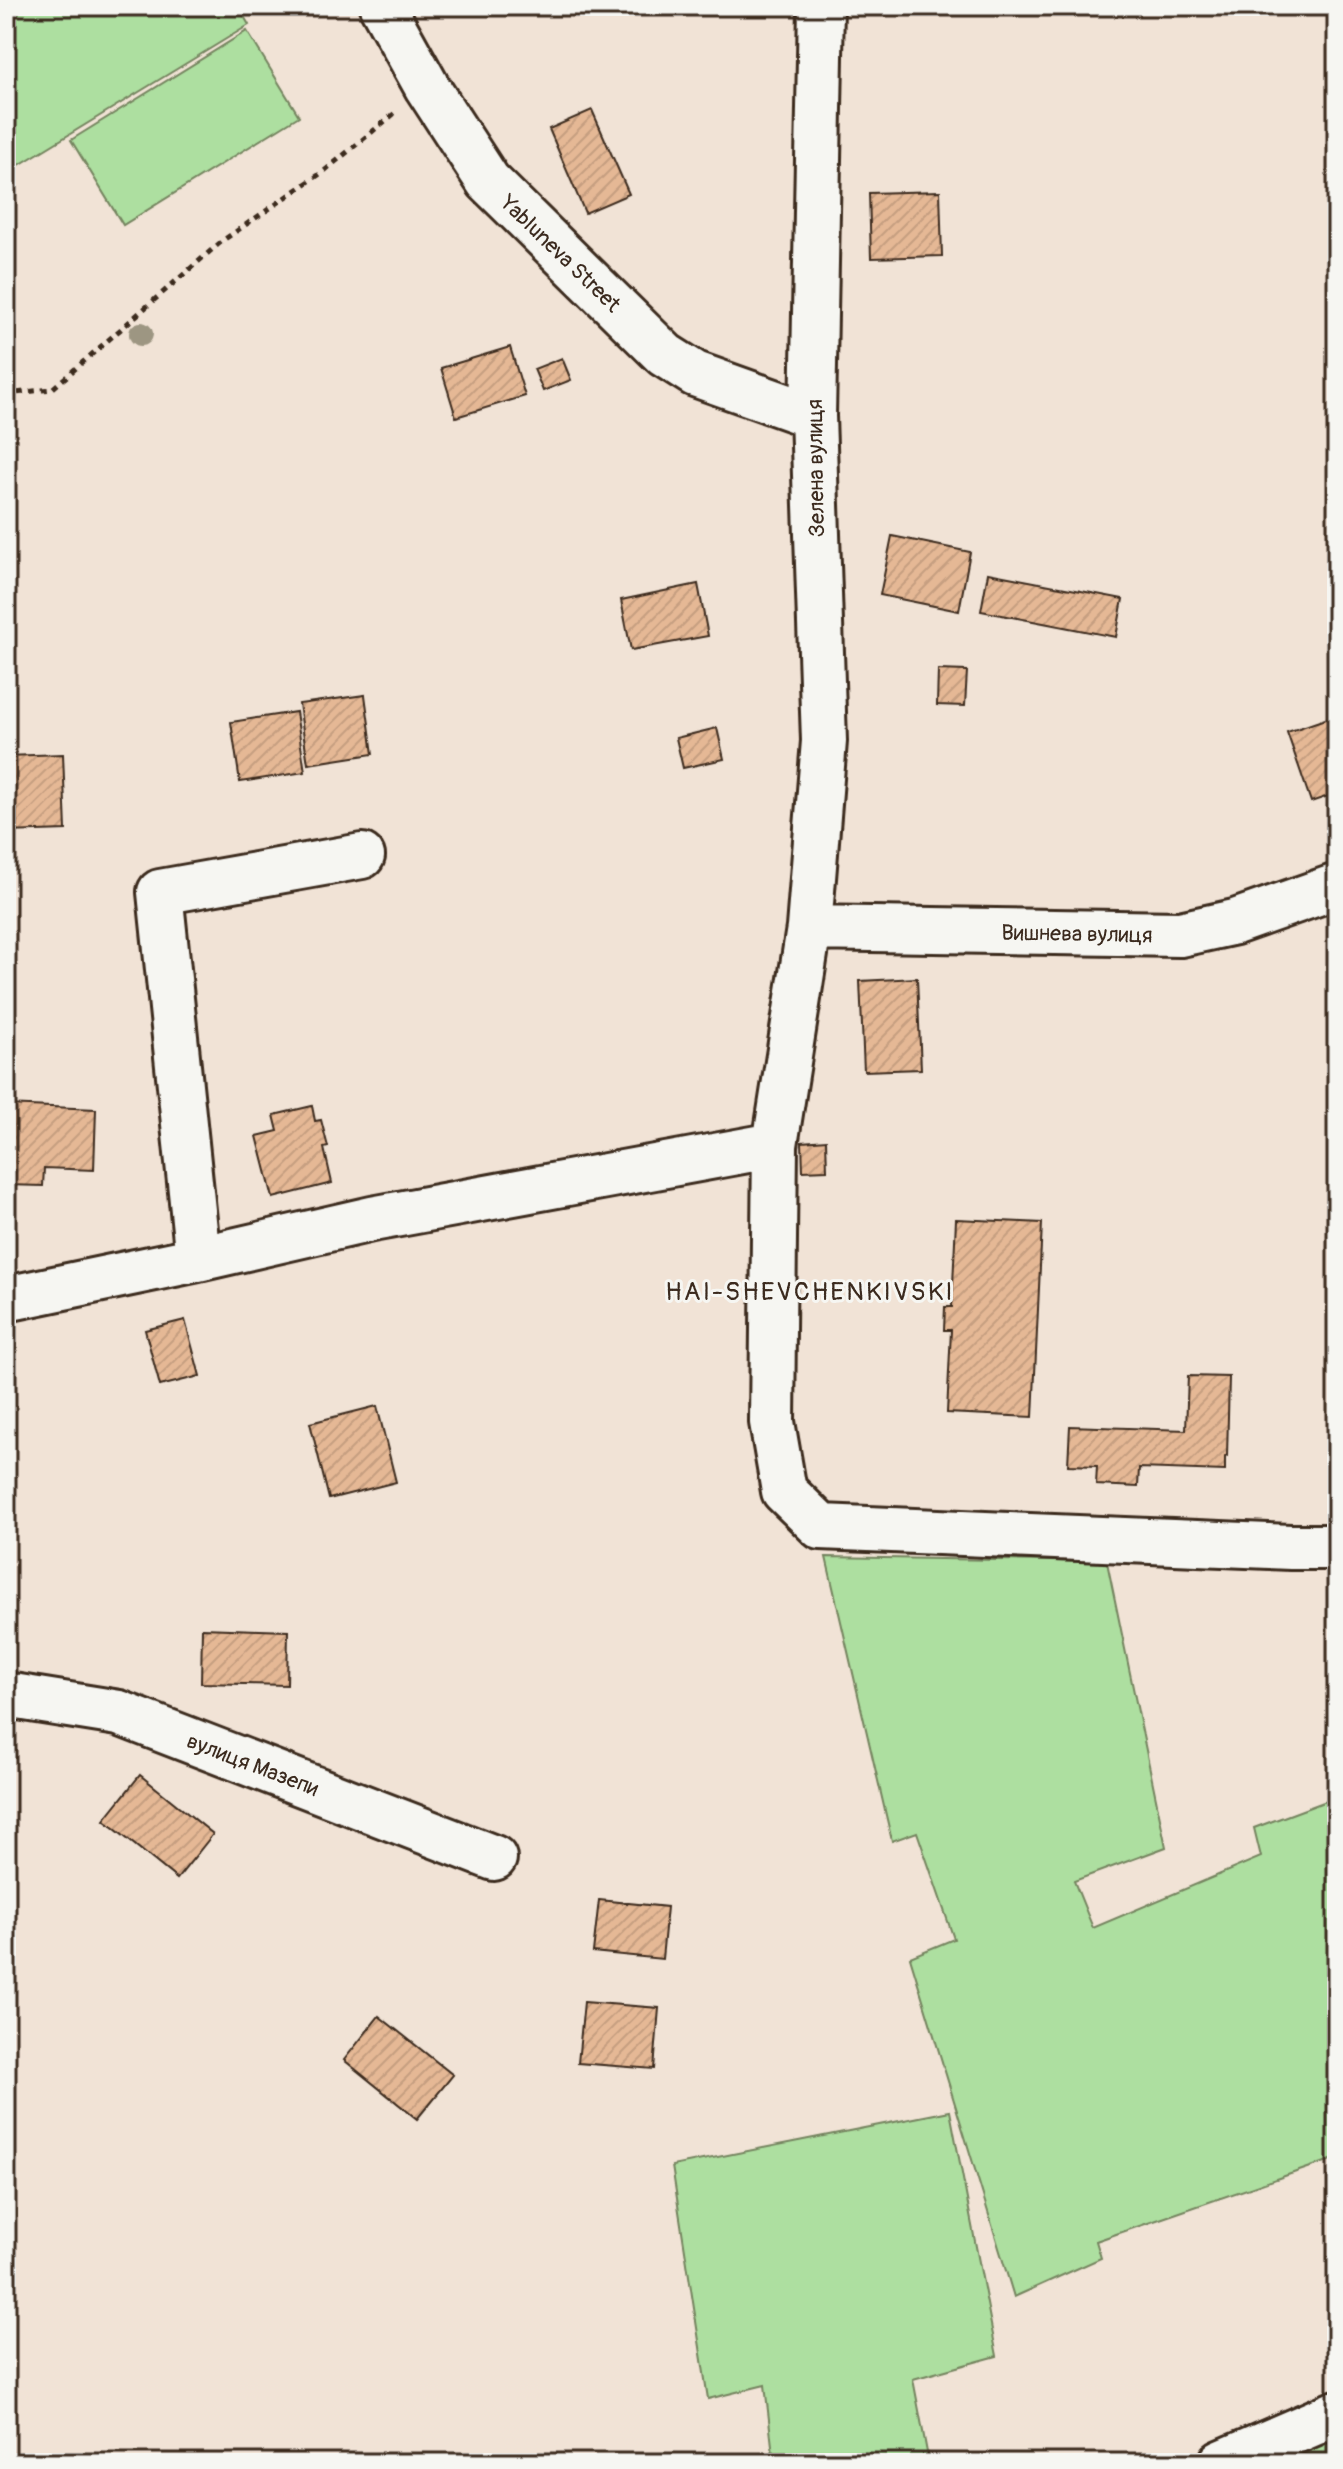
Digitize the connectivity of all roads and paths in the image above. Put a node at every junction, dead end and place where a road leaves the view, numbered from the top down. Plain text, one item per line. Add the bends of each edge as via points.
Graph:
1 (382, 6) edge
2 (821, 6) edge
3 (427, 87) junction
4 (6, 394) edge
5 (813, 416) junction
6 (362, 856) dead end
7 (1337, 886) edge
8 (809, 928) junction
9 (775, 1145) junction
10 (198, 1259) junction
11 (6, 1299) edge
12 (1337, 1547) edge
13 (6, 1695) edge
14 (494, 1858) dead end
15 (1337, 2413) edge
16 (1221, 2463) edge

1 - 3 street, Yabluneva Street
2 - 5 street, Зелена вулиця
3 - 4 path via 323,172 222,241 52,389
3 - 5 street, Yabluneva Street via 488,181 665,355 695,374
5 - 8 street, Зелена вулиця via 824,741
6 - 10 street via 160,892
7 - 8 street, Вишнева вулиця via 1235,922 1180,934
8 - 9 street, Зелена вулиця
9 - 10 street via 372,1219
9 - 12 street, Зелена вулиця via 772,1422 784,1491 821,1527
10 - 11 street
13 - 14 street, вулиця Мазепи via 119,1713
15 - 16 street

